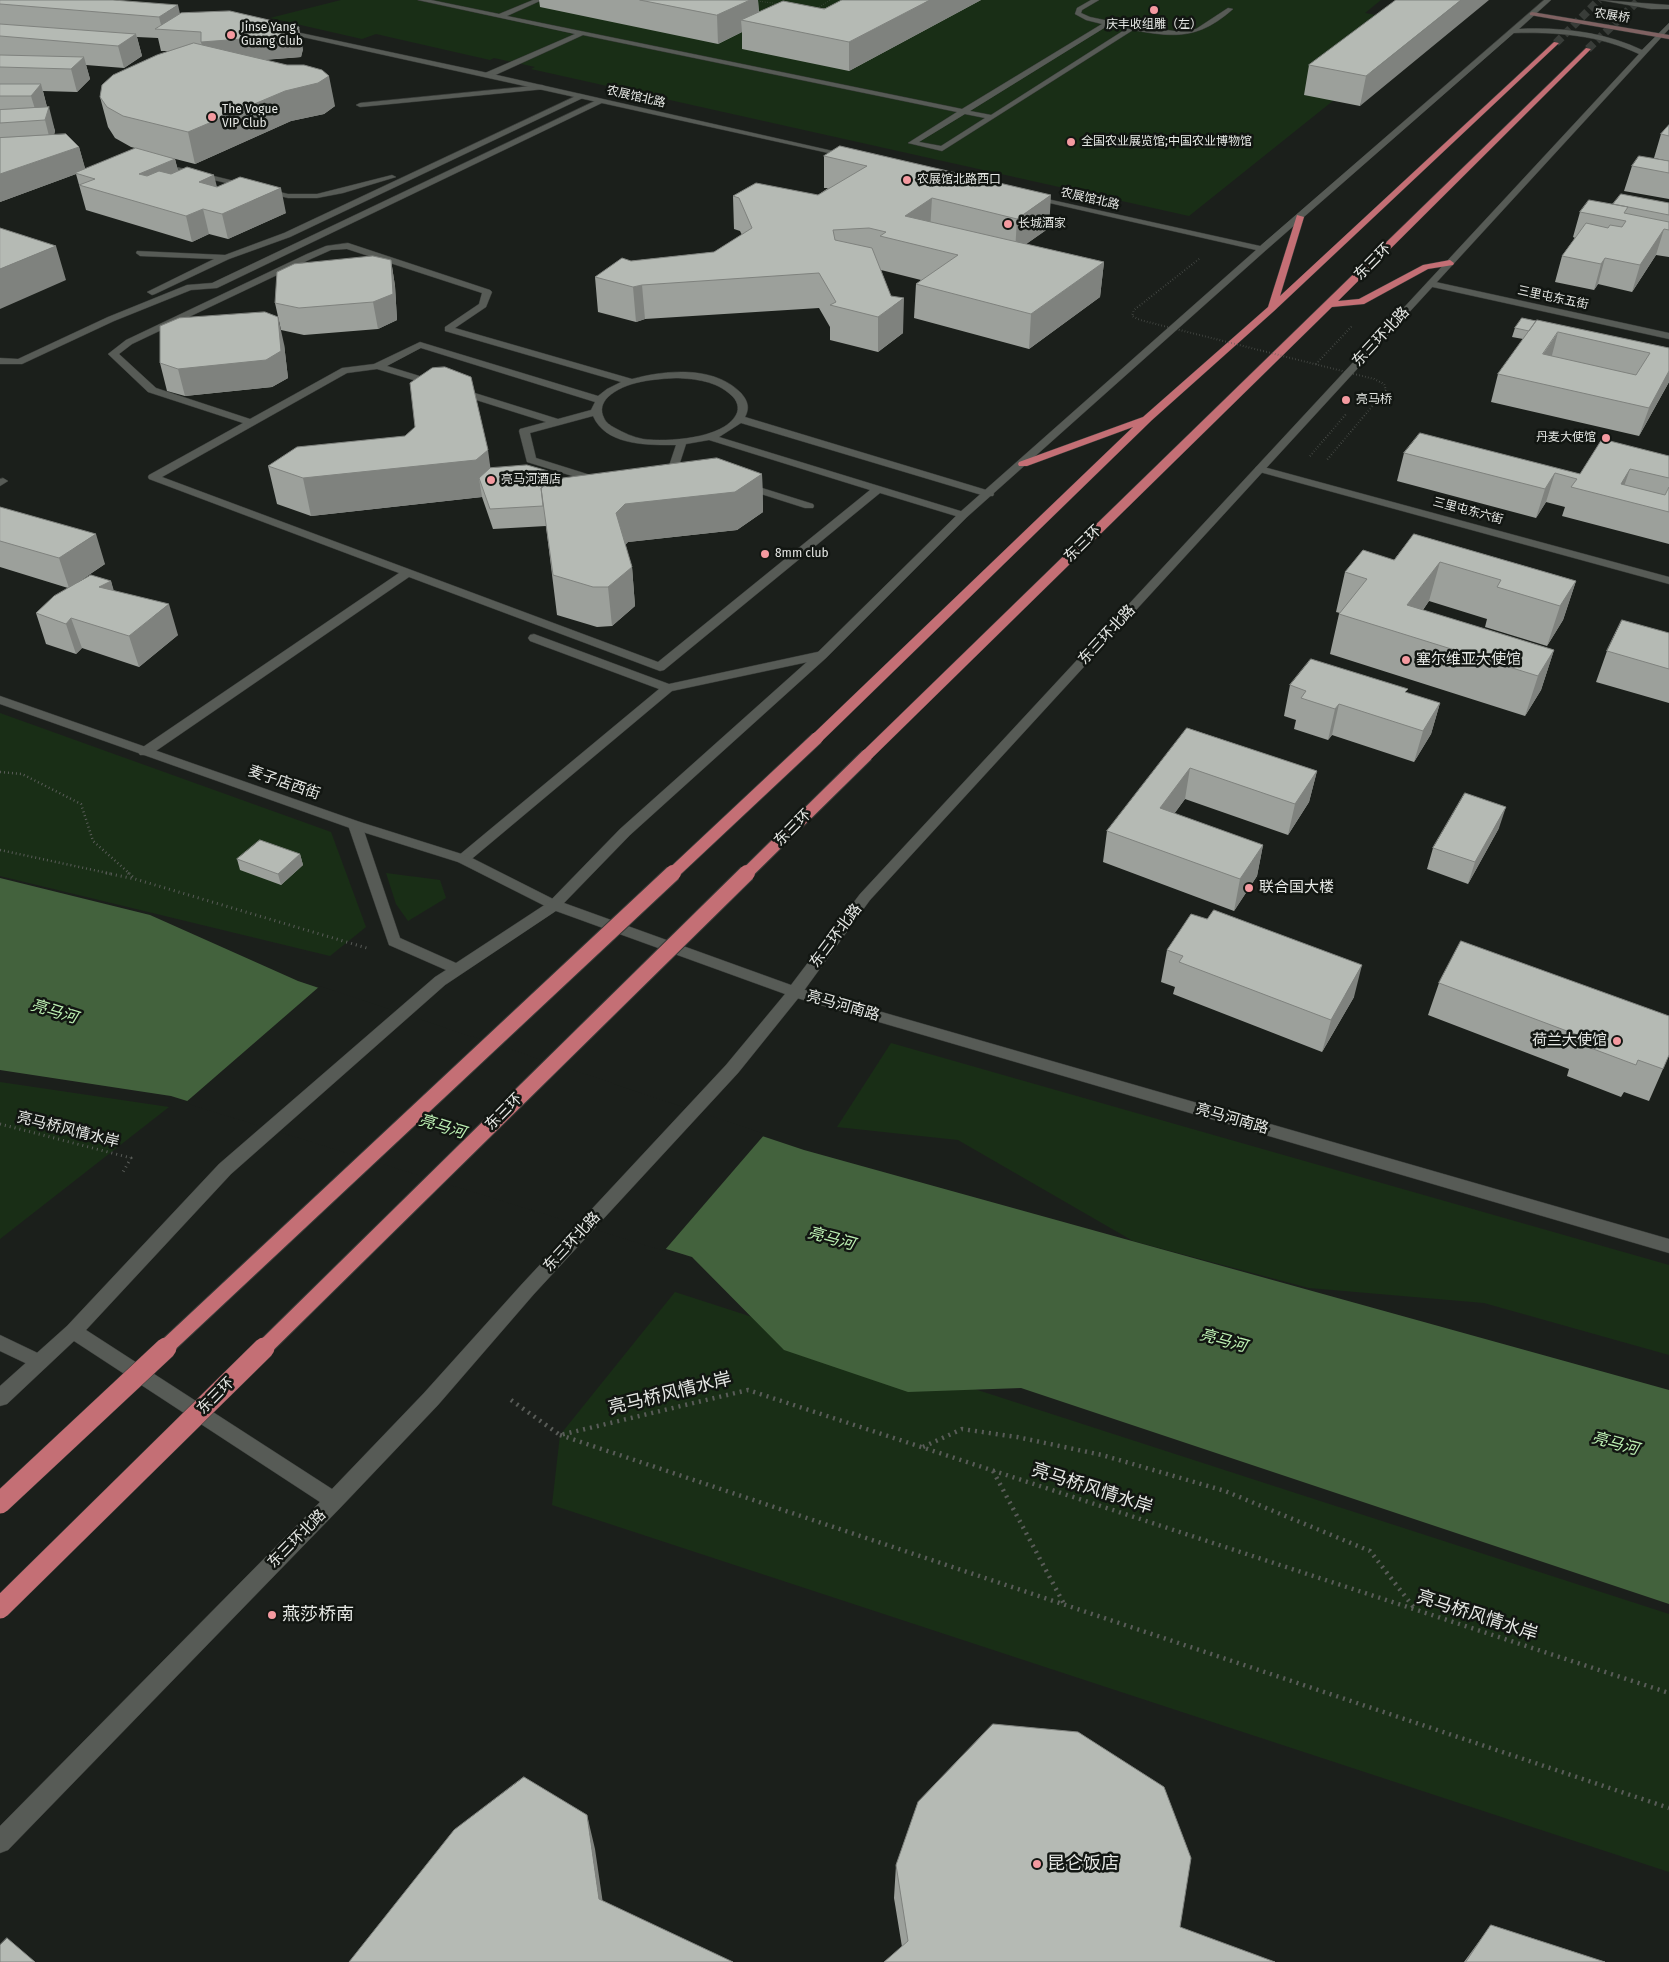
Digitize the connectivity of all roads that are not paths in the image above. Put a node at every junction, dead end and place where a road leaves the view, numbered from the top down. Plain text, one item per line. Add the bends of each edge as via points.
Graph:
1 (421, 0) edge
2 (539, 0) edge
3 (1096, 0) edge
4 (1548, 0) edge
5 (1603, 0) edge
6 (1540, 7) junction
7 (1669, 7) edge
8 (1230, 9) dead end
9 (1550, 9) dead end
10 (1532, 14) junction
11 (500, 16) junction
12 (1108, 23) junction
13 (1657, 26) dead end
14 (1668, 27) edge
15 (1134, 28) junction
16 (272, 29) edge
17 (1512, 31) junction
18 (583, 33) junction
19 (1660, 35) junction
20 (1669, 37) edge
21 (1556, 44) tunnel mouth
22 (1588, 49) tunnel mouth
23 (1643, 53) junction
24 (488, 75) junction
25 (542, 87) junction
26 (583, 96) junction
27 (602, 101) junction
28 (360, 105) dead end
29 (964, 112) junction
30 (538, 117) junction
31 (990, 118) junction
32 (525, 124) junction
33 (542, 128) junction
34 (862, 159) edge
35 (152, 163) edge
36 (1024, 195) edge
37 (1300, 217) junction
38 (1262, 249) junction
39 (140, 253) dead end
40 (226, 257) junction
41 (1450, 263) junction
42 (1431, 284) junction
43 (214, 286) junction
44 (233, 292) junction
45 (1329, 304) junction
46 (1271, 309) junction
47 (1669, 336) edge
48 (380, 367) junction
49 (631, 382) junction
50 (600, 400) junction
51 (596, 412) junction
52 (1148, 418) junction
53 (739, 419) junction
54 (250, 422) junction
55 (557, 422) junction
56 (709, 437) junction
57 (682, 442) junction
58 (1023, 464) junction
59 (1260, 469) junction
60 (728, 481) edge
61 (606, 483) edge
62 (660, 484) edge
63 (878, 489) junction
64 (988, 494) junction
65 (809, 506) dead end
66 (963, 516) junction
67 (408, 572) junction
68 (1669, 580) edge
69 (534, 638) dead end
70 (822, 655) junction
71 (668, 688) junction
72 (0, 700) edge
73 (145, 752) junction
74 (355, 825) junction
75 (463, 859) junction
76 (554, 905) junction
77 (459, 970) junction
78 (795, 992) junction
79 (1669, 1246) edge
80 (73, 1331) junction
81 (0, 1343) edge
82 (40, 1362) junction
83 (0, 1398) edge
84 (334, 1501) junction
85 (0, 1503) edge
86 (0, 1608) edge
87 (0, 1842) edge

1 - 11 street
2 - 11 street
3 - 12 street via 1079,9 1078,14
4 - 6 street
5 - 7 street
6 - 9 main road
6 - 10 street
8 - 15 street via 1197,30 1180,33
10 - 17 street
10 - 19 main road, 农展桥
11 - 18 street
12 - 15 street
12 - 29 street
13 - 14 main road
14 - 19 street, 东三环北路
15 - 31 street
16 - 24 street, 农展馆北路
17 - 23 street via 1592,36 1628,45
17 - 37 street
18 - 24 street
18 - 29 street
19 - 20 main road, 农展桥
19 - 23 street, 东三环北路
21 - 46 highway
22 - 45 highway, 东三环
23 - 41 street, 东三环北路
24 - 25 street, 农展馆北路
25 - 26 street, 农展馆北路
25 - 28 street
26 - 27 street, 农展馆北路
26 - 30 street
27 - 33 street
27 - 34 street, 农展馆北路
29 - 31 street
29 - 31 street via 912,143 942,149
30 - 32 street
30 - 35 street via 517,120 400,174 369,185 317,196 288,196
32 - 33 street
32 - 40 street via 287,235
33 - 43 street
36 - 38 street, 农展馆北路
37 - 38 street
37 - 46 highway
38 - 58 street
39 - 40 street
40 - 43 street via 1,361 19,362 190,287
41 - 42 street, 东三环北路
41 - 45 highway via 1426,267 1361,302
42 - 47 street, 三里屯东五街
42 - 59 street, 东三环北路
43 - 44 street
44 - 49 street via 329,248 348,246 487,292 483,305 448,329
44 - 54 street via 129,342 113,354 152,390
45 - 86 highway, 东三环, bridge
46 - 52 highway
48 - 50 street via 420,346
48 - 54 street via 345,370
48 - 55 street
49 - 50 street via 612,390
49 - 53 street via 675,375 705,378 738,394 742,401
50 - 51 street
51 - 55 street
51 - 57 street via 601,423 621,436 643,442
52 - 58 highway
52 - 85 highway, bridge via 817,738
53 - 56 street
53 - 64 street
54 - 67 street via 153,477
55 - 61 street via 524,431 531,460
56 - 57 street
56 - 63 street
57 - 62 street via 679,466 668,483
58 - 64 street
59 - 68 street, 三里屯东六街
59 - 78 street, 东三环北路 via 865,897
60 - 65 street
63 - 66 street
63 - 67 street via 660,667
64 - 66 street
66 - 70 street
67 - 73 street
69 - 71 street
70 - 71 street
70 - 76 street via 625,832
71 - 75 street
72 - 73 street, 麦子店西街
73 - 74 street, 麦子店西街
74 - 75 street, 麦子店西街
74 - 77 street via 394,941
75 - 76 street, 麦子店西街
76 - 77 street
76 - 78 street, 亮马河南路
77 - 80 street via 440,981 225,1169
78 - 79 street, 亮马河南路
78 - 84 street, 东三环北路 via 732,1069
80 - 82 street
80 - 84 street
81 - 82 street
82 - 83 street
84 - 87 street, 东三环北路

